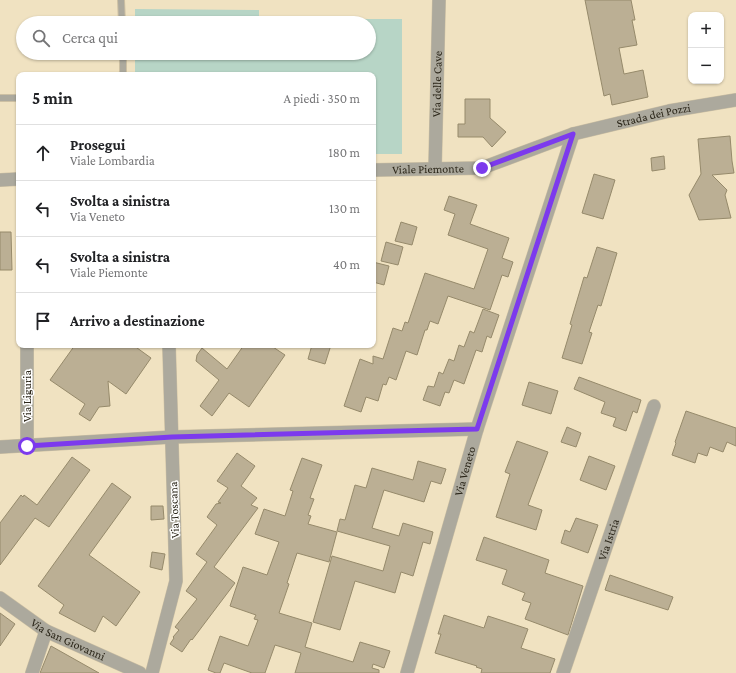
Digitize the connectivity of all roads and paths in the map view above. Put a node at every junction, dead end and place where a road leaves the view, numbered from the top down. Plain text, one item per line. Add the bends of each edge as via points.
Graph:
1 (121, 0) edge
2 (439, 0) edge
3 (122, 16) edge
4 (123, 60) edge
5 (123, 72) edge
6 (0, 98) edge
7 (16, 98) edge
8 (736, 100) edge
9 (573, 134) junction
10 (434, 168) junction
11 (376, 170) edge
12 (16, 179) edge
13 (0, 180) edge
14 (26, 348) edge
15 (169, 348) edge
16 (654, 406) dead end
17 (477, 429) junction
18 (172, 437) junction
19 (27, 446) junction
20 (0, 447) edge
21 (0, 598) edge
22 (46, 631) junction
23 (32, 673) edge
24 (140, 673) edge
25 (152, 673) edge
26 (407, 673) edge
27 (563, 673) edge

1 - 3 lane
2 - 10 street, Via delle Cave
4 - 5 lane
6 - 7 lane
8 - 9 street, Strada dei Pozzi via 669,111
9 - 10 street, Viale Piemonte via 482,168
9 - 17 street, Via Veneto
10 - 11 street, Viale Piemonte
12 - 13 street
14 - 19 street, Via Liguria
15 - 18 street, Via Toscana
16 - 27 street, Via Istria
17 - 18 street
17 - 26 street, Via Veneto
18 - 19 street
18 - 25 street, Via Toscana via 176,582
19 - 20 street
21 - 22 street, Via San Giovanni
22 - 23 street
22 - 24 street, Via San Giovanni

